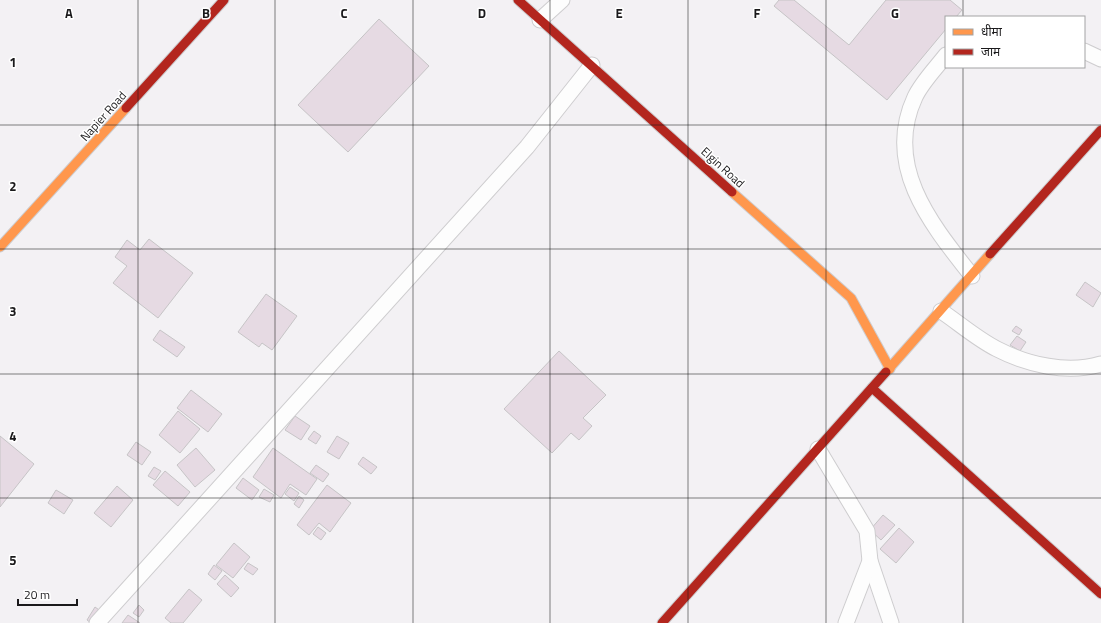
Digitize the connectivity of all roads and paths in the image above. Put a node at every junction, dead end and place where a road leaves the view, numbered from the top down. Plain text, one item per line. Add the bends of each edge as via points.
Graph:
1 (224, 0) edge
2 (518, 0) edge
3 (562, 0) edge
4 (540, 20) junction
5 (1085, 52) edge
6 (945, 56) edge
7 (1101, 60) edge
8 (592, 66) junction
9 (1101, 130) edge
10 (0, 248) edge
11 (972, 276) junction
12 (941, 311) junction
13 (1101, 364) edge
14 (890, 369) junction
15 (872, 388) junction
16 (818, 449) junction
17 (870, 561) junction
18 (1101, 594) edge
19 (97, 623) edge
20 (662, 623) edge
21 (846, 623) edge
22 (891, 623) edge

1 - 10 street, Napier Road
2 - 4 street, Elgin Road
3 - 4 street
4 - 8 street, Elgin Road
5 - 7 street
6 - 11 street via 915,97 904,133 906,160 916,195 938,233
8 - 14 street, Elgin Road via 851,298
8 - 19 street via 527,147
9 - 11 street
11 - 12 street
12 - 13 street via 996,349 1031,363 1067,368
12 - 14 street
14 - 15 street
15 - 16 street
15 - 18 street
16 - 17 street via 867,531
16 - 20 street
17 - 21 street
17 - 22 street

